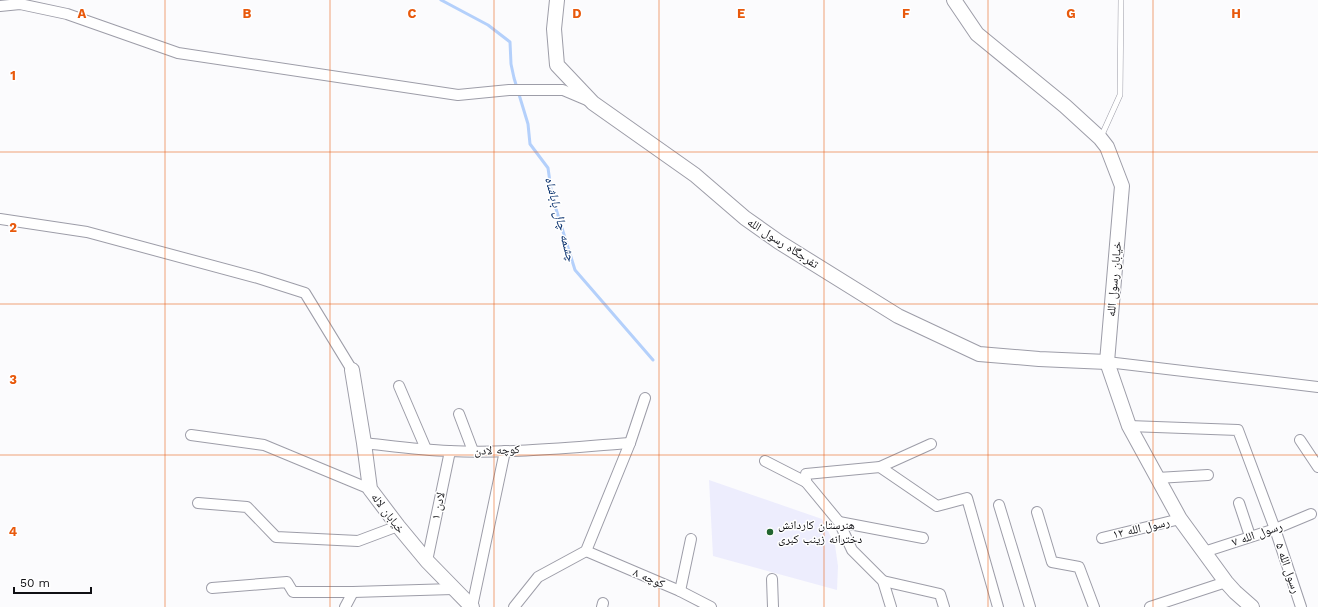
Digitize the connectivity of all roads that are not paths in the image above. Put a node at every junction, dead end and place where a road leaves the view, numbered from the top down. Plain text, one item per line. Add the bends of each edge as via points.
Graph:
1 (556, 0) edge
2 (954, 0) edge
3 (1121, 0) edge
4 (0, 6) edge
5 (593, 103) junction
6 (1100, 138) junction
7 (0, 219) edge
8 (1108, 362) junction
9 (352, 370) joint
10 (399, 386) dead end
11 (1318, 387) edge
12 (645, 398) dead end
13 (459, 414) dead end
14 (1129, 426) junction
15 (191, 435) dead end
16 (1300, 440) dead end
17 (364, 443) junction
18 (630, 443) junction
19 (931, 444) dead end
20 (426, 449) junction
21 (505, 450) junction
22 (450, 451) junction
23 (473, 451) junction
24 (766, 461) dead end
25 (1318, 467) edge
26 (880, 468) junction
27 (1208, 475) dead end
28 (1157, 478) junction
29 (806, 482) junction
30 (370, 489) junction
31 (1239, 503) dead end
32 (198, 504) dead end
33 (999, 505) dead end
34 (1038, 512) dead end
35 (1311, 514) dead end
36 (1180, 519) junction
37 (839, 522) junction
38 (398, 526) junction
39 (1275, 529) junction
40 (1250, 536) junction
41 (923, 538) dead end
42 (1102, 538) dead end
43 (691, 539) dead end
44 (586, 551) junction
45 (1204, 552) junction
46 (426, 561) junction
47 (772, 579) dead end
48 (883, 581) junction
49 (1230, 587) junction
50 (212, 588) dead end
51 (453, 589) junction
52 (680, 591) junction
53 (353, 592) junction
54 (345, 607) edge
55 (472, 607) edge
56 (514, 607) edge
57 (711, 607) edge
58 (773, 607) edge
59 (891, 607) edge
60 (944, 607) edge
61 (998, 607) edge
62 (1030, 607) edge
63 (1094, 607) edge
64 (1150, 607) edge
65 (1241, 607) edge
66 (1252, 607) edge
67 (1301, 607) edge

1 - 5 street, تفرجگاه رسول الله via 554,29 557,65
2 - 6 street, خیابان رسول الله via 977,34
3 - 6 lane via 1120,95
4 - 5 street via 20,4 67,14 178,53 458,95 509,90 563,90
5 - 8 street, تفرجگاه رسول الله via 695,175 745,218 779,242 898,316 979,354
6 - 8 street, خیابان رسول الله via 1107,147 1122,186
7 - 9 street via 87,232 305,293
8 - 11 street
8 - 14 street, خیابان رسول الله
9 - 17 street, خیابان لاله
10 - 20 street
12 - 18 street
13 - 23 street
14 - 28 street, خیابان رسول الله
14 - 39 street, رسول الله ۵ via 1238,430
15 - 30 street via 264,445
16 - 25 street
17 - 20 street, کوچه لادن
17 - 30 street, خیابان لاله
18 - 21 street, کوچه لادن
18 - 44 street
19 - 26 street
20 - 22 street, کوچه لادن
21 - 23 street, کوچه لادن
21 - 55 street
22 - 23 street, کوچه لادن
22 - 46 street, لادن ۱
24 - 29 street
26 - 29 street via 806,474
26 - 61 street via 937,506 967,498
27 - 28 street
28 - 36 street, خیابان رسول الله
29 - 37 street
30 - 38 street, خیابان لاله
31 - 40 street
32 - 38 street via 247,507 276,537 358,541
33 - 62 street
34 - 63 street via 1052,562 1079,567
35 - 39 street, رسول الله ۷
36 - 42 street, رسول الله ۱۲
36 - 45 street, خیابان رسول الله
37 - 41 street
37 - 48 street via 852,550
38 - 46 street, خیابان لاله
39 - 40 street, رسول الله ۷
39 - 67 street, رسول الله ۵
40 - 45 street, رسول الله ۷
43 - 52 street
44 - 52 street, کوچه ۸
44 - 56 street via 538,577
45 - 49 street, خیابان رسول الله
46 - 51 street, خیابان لاله
47 - 58 street
48 - 59 street
48 - 60 street via 940,594
49 - 64 street
49 - 65 street, خیابان رسول الله
49 - 66 street, خیابان رسول الله
50 - 53 street via 288,582 293,592
51 - 53 street
51 - 55 street, خیابان لاله
52 - 57 street, کوچه ۸
53 - 54 street

